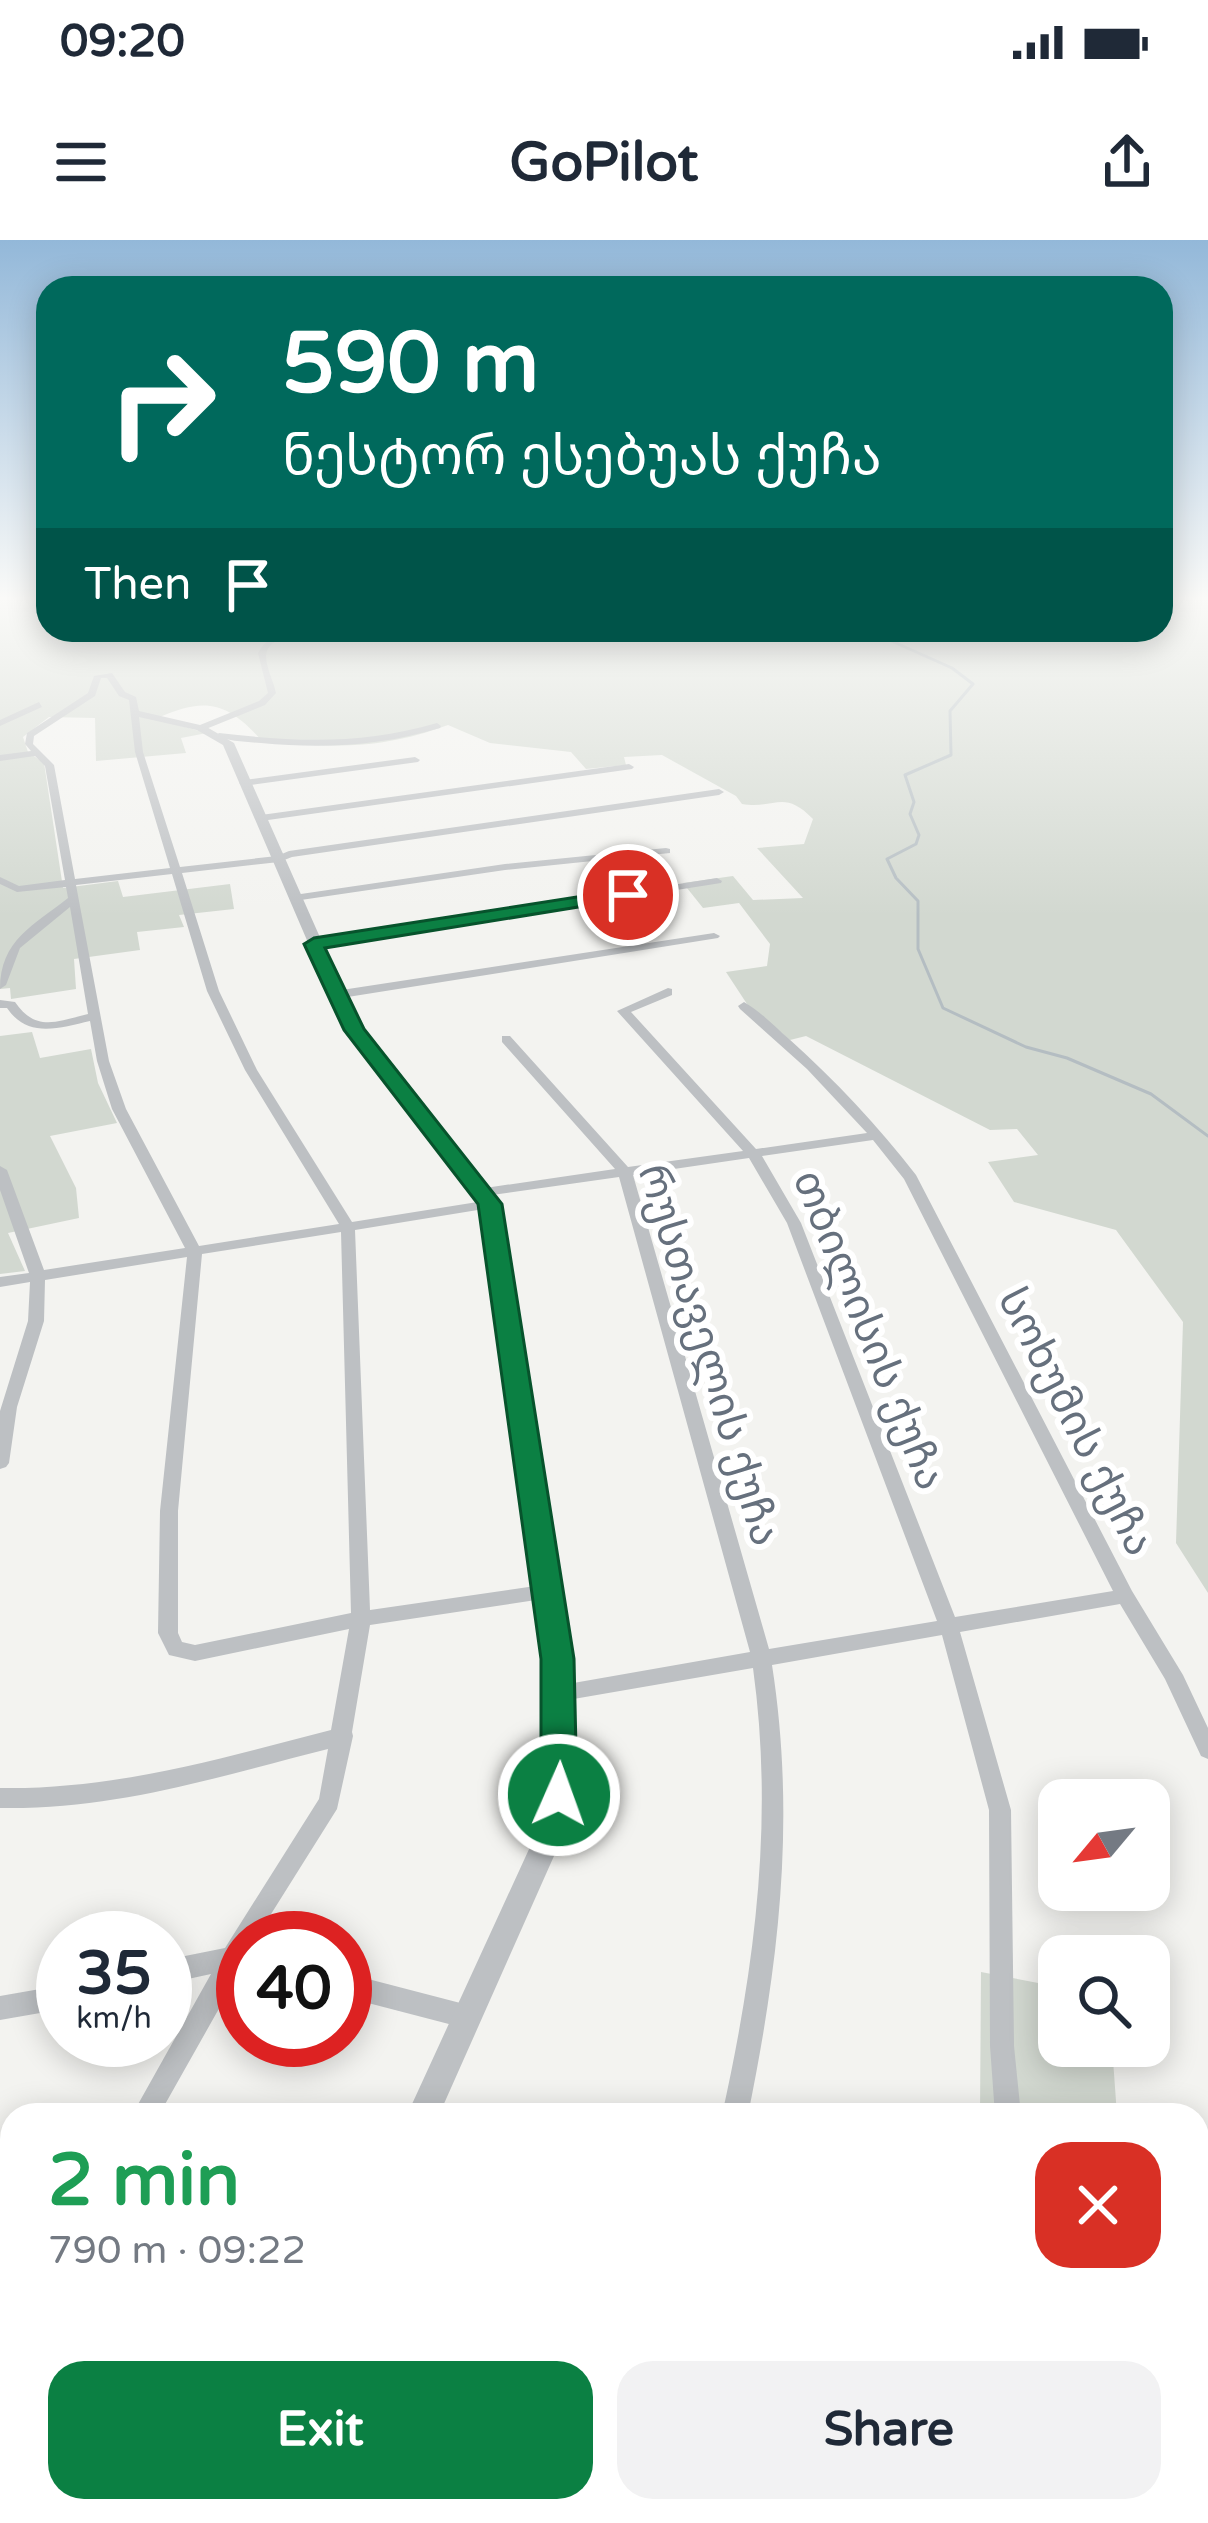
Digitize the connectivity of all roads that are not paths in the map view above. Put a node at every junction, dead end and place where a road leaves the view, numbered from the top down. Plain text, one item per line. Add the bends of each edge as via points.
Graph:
1 (77, 703) edge
2 (133, 703) edge
3 (262, 703) edge
4 (39, 705) dead end
5 (134, 713) junction
6 (0, 724) edge
7 (437, 727) dead end
8 (210, 732) junction
9 (38, 753) junction
10 (0, 758) edge
11 (415, 760) dead end
12 (629, 767) dead end
13 (244, 783) junction
14 (718, 792) dead end
15 (261, 818) junction
16 (666, 850) dead end
17 (279, 859) junction
18 (173, 871) junction
19 (0, 880) edge
20 (718, 880) dead end
21 (71, 891) junction
22 (294, 898) junction
23 (714, 937) dead end
24 (314, 944) junction
25 (0, 986) edge
26 (668, 992) dead end
27 (335, 994) junction
28 (0, 1004) edge
29 (744, 1006) dead end
30 (94, 1016) junction
31 (506, 1039) dead end
32 (879, 1136) junction
33 (753, 1153) junction
34 (0, 1170) edge
35 (625, 1172) junction
36 (488, 1198) junction
37 (348, 1227) junction
38 (195, 1252) junction
39 (38, 1276) junction
40 (0, 1282) edge
41 (0, 1463) edge
42 (549, 1591) junction
43 (1125, 1596) junction
44 (362, 1619) junction
45 (949, 1627) junction
46 (761, 1656) junction
47 (562, 1693) junction
48 (343, 1736) junction
49 (1208, 1750) edge
50 (0, 1798) edge
51 (263, 1911) edge
52 (216, 1991) edge
53 (372, 1992) edge
54 (36, 2002) edge
55 (0, 2008) edge
56 (468, 2017) junction
57 (152, 2103) edge
58 (429, 2103) edge
59 (737, 2103) edge
60 (1007, 2103) edge

1 - 9 street via 30,735
2 - 5 street
3 - 8 street
4 - 6 street
5 - 8 street
5 - 18 street
7 - 8 street via 361,746
8 - 13 street via 228,743
9 - 10 street
9 - 21 street via 49,765
11 - 13 street
12 - 15 street
13 - 15 street
14 - 17 street
15 - 17 street
16 - 22 street
17 - 18 street
17 - 22 street
18 - 21 street
18 - 37 street via 213,991 251,1070
19 - 21 street via 9,889
20 - 24 street
21 - 25 street via 15,946
21 - 30 street
22 - 24 street
23 - 27 street
24 - 27 street
26 - 33 street, თბილისის ქუჩა via 623,1011
27 - 36 street
28 - 30 street via 32,1027
29 - 32 street, სოხუმის ქუჩა
30 - 38 street via 119,1109
31 - 35 street, რუსთაველის ქუჩა
32 - 33 street
32 - 43 street, სოხუმის ქუჩა via 910,1178
33 - 35 street
33 - 45 street, თბილისის ქუჩა via 794,1223
34 - 39 street
35 - 36 street
35 - 46 street, რუსთაველის ქუჩა
36 - 37 street
36 - 42 street
37 - 38 street
37 - 44 street
38 - 39 street
38 - 44 street via 170,1511 168,1633 176,1649 195,1653
39 - 40 street
39 - 41 street via 36,1321
42 - 44 street
42 - 47 street
43 - 45 street, სოხუმის ქუჩა
43 - 49 street
44 - 48 street
45 - 46 street, სოხუმის ქუჩა
45 - 60 street, თბილისის ქუჩა via 1000,1810
46 - 47 street, სოხუმის ქუჩა
46 - 59 street, რუსთაველის ქუჩა via 773,1721 776,1869
47 - 56 street via 559,1795
48 - 50 street via 130,1788 47,1801
48 - 51 street via 329,1802
52 - 57 street
53 - 56 street
54 - 55 street
56 - 58 street

